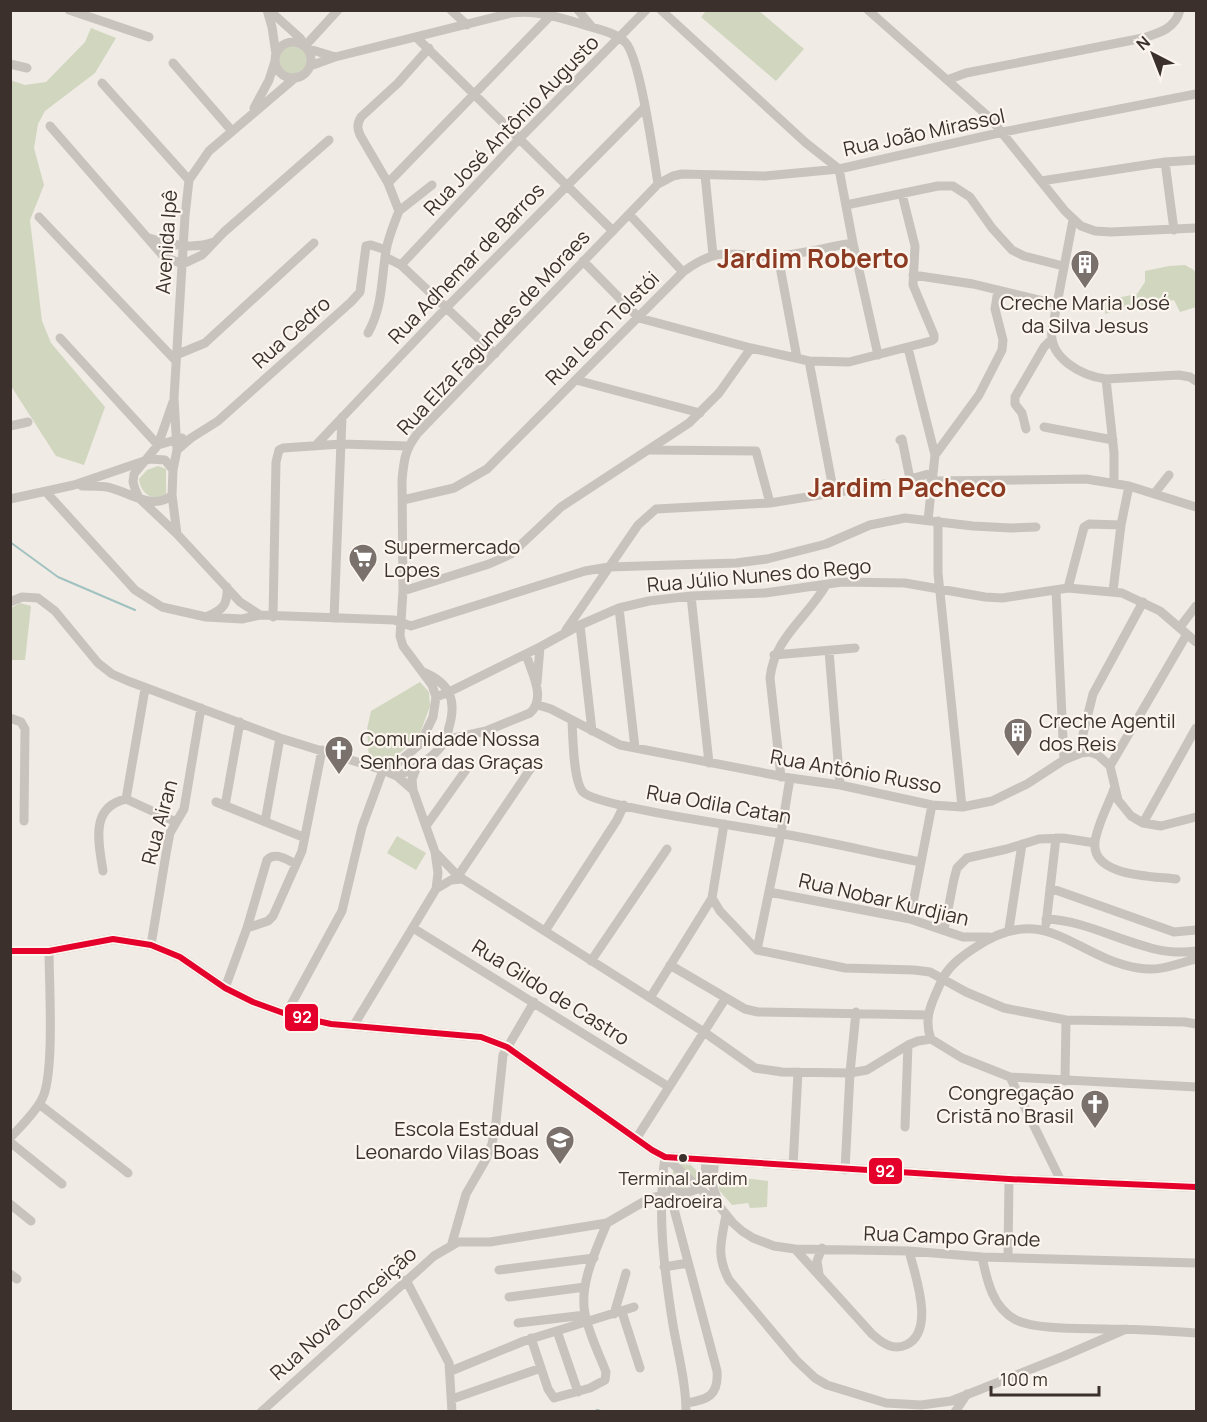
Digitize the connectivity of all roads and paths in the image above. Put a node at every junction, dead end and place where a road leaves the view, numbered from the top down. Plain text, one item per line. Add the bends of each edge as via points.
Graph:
1 (69, 10) edge
2 (268, 10) edge
3 (338, 10) edge
4 (451, 10) edge
5 (578, 10) edge
6 (646, 10) edge
7 (661, 10) edge
8 (868, 10) edge
9 (1180, 10) edge
10 (551, 15) junction
11 (467, 25) junction
12 (593, 28) junction
13 (416, 37) junction
14 (149, 38) dead end
15 (620, 38) junction
16 (305, 47) junction
17 (429, 48) junction
18 (275, 57) junction
19 (335, 57) junction
20 (10, 63) edge
21 (172, 63) dead end
22 (310, 66) junction
23 (27, 68) dead end
24 (296, 77) junction
25 (947, 80) junction
26 (102, 84) dead end
27 (474, 94) junction
28 (1197, 94) edge
29 (645, 107) junction
30 (250, 114) junction
31 (50, 126) dead end
32 (232, 131) junction
33 (1003, 132) junction
34 (520, 138) junction
35 (329, 140) dead end
36 (1197, 160) edge
37 (1165, 162) junction
38 (839, 169) junction
39 (705, 175) junction
40 (189, 180) junction
41 (1041, 181) junction
42 (388, 183) junction
43 (567, 184) junction
44 (658, 184) junction
45 (432, 185) dead end
46 (902, 194) junction
47 (846, 205) junction
48 (399, 211) junction
49 (629, 214) junction
50 (39, 217) dead end
51 (1073, 220) junction
52 (1197, 228) edge
53 (1174, 230) junction
54 (613, 231) junction
55 (149, 238) junction
56 (214, 242) junction
57 (314, 243) dead end
58 (853, 243) junction
59 (183, 245) junction
60 (385, 253) junction
61 (713, 255) junction
62 (778, 256) junction
63 (583, 261) junction
64 (183, 264) junction
65 (401, 265) junction
66 (1063, 266) junction
67 (682, 272) junction
68 (913, 275) junction
69 (998, 290) junction
70 (1056, 304) junction
71 (446, 309) junction
72 (639, 318) junction
73 (368, 333) dead end
74 (60, 338) dead end
75 (1051, 340) junction
76 (751, 348) junction
77 (908, 348) junction
78 (495, 354) junction
79 (881, 355) junction
80 (176, 358) junction
81 (797, 358) junction
82 (809, 361) junction
83 (1106, 379) junction
84 (576, 380) junction
85 (1197, 381) edge
86 (174, 398) junction
87 (700, 413) junction
88 (342, 417) junction
89 (28, 422) dead end
90 (10, 426) edge
91 (1044, 427) dead end
92 (1026, 429) dead end
93 (177, 438) junction
94 (191, 438) junction
95 (900, 440) dead end
96 (1113, 440) junction
97 (341, 444) junction
98 (158, 445) junction
99 (315, 446) junction
100 (408, 446) junction
101 (177, 450) junction
102 (650, 450) junction
103 (935, 455) junction
104 (141, 463) junction
105 (173, 470) junction
106 (1169, 474) dead end
107 (932, 477) junction
108 (1114, 483) junction
109 (74, 485) junction
110 (1129, 486) junction
111 (863, 488) dead end
112 (46, 492) junction
113 (834, 494) junction
114 (1154, 494) junction
115 (172, 495) junction
116 (140, 498) junction
117 (10, 500) edge
118 (403, 500) junction
119 (770, 503) junction
120 (1197, 507) edge
121 (928, 520) junction
122 (938, 521) junction
123 (1120, 525) junction
124 (1036, 527) dead end
125 (177, 534) junction
126 (609, 567) junction
127 (826, 585) junction
128 (227, 587) junction
129 (1068, 588) junction
130 (940, 589) junction
131 (1056, 590) junction
132 (404, 591) junction
133 (1113, 591) junction
134 (691, 596) junction
135 (10, 602) edge
136 (1143, 602) junction
137 (1197, 606) edge
138 (619, 608) junction
139 (260, 615) junction
140 (206, 617) junction
141 (273, 617) junction
142 (334, 618) junction
143 (400, 623) junction
144 (579, 625) junction
145 (1180, 627) junction
146 (563, 634) junction
147 (1188, 634) junction
148 (1197, 642) edge
149 (540, 647) junction
150 (855, 648) dead end
151 (829, 651) junction
152 (526, 654) junction
153 (774, 655) junction
154 (423, 672) junction
155 (145, 689) junction
156 (537, 689) junction
157 (449, 693) junction
158 (436, 697) junction
159 (538, 705) junction
160 (201, 708) junction
161 (10, 718) edge
162 (572, 721) junction
163 (240, 722) junction
164 (1197, 728) edge
165 (592, 731) junction
166 (280, 738) junction
167 (445, 740) junction
168 (635, 748) junction
169 (322, 750) junction
170 (1081, 753) junction
171 (1064, 760) junction
172 (709, 763) junction
173 (1110, 766) junction
174 (468, 767) dead end
175 (531, 768) dead end
176 (416, 769) junction
177 (383, 770) junction
178 (397, 776) junction
179 (786, 778) junction
180 (840, 785) junction
181 (413, 789) junction
182 (1114, 789) junction
183 (126, 800) junction
184 (624, 805) junction
185 (932, 805) junction
186 (962, 807) junction
187 (1197, 817) edge
188 (24, 821) dead end
189 (176, 822) junction
190 (265, 822) junction
191 (1143, 823) junction
192 (724, 824) junction
193 (426, 826) junction
194 (781, 833) junction
195 (303, 837) junction
196 (1056, 838) junction
197 (1095, 843) junction
198 (1022, 844) junction
199 (667, 849) dead end
200 (435, 852) junction
201 (921, 862) junction
202 (296, 864) junction
203 (103, 871) dead end
204 (461, 877) junction
205 (1176, 879) dead end
206 (1050, 888) junction
207 (436, 889) junction
208 (769, 892) junction
209 (712, 898) junction
210 (910, 919) junction
211 (1046, 924) junction
212 (247, 928) junction
213 (413, 928) junction
214 (1009, 929) junction
215 (944, 930) junction
216 (1197, 930) edge
217 (545, 931) junction
218 (991, 936) junction
219 (151, 945) junction
220 (757, 950) junction
221 (10, 951) edge
222 (49, 951) junction
223 (1197, 951) edge
224 (1174, 954) junction
225 (1197, 959) edge
226 (591, 961) junction
227 (670, 965) junction
228 (1175, 966) junction
229 (942, 978) junction
230 (225, 988) junction
231 (650, 998) junction
232 (725, 999) junction
233 (534, 1002) junction
234 (856, 1012) junction
235 (286, 1014) junction
236 (927, 1015) junction
237 (1066, 1020) junction
238 (1197, 1024) edge
239 (354, 1025) junction
240 (704, 1032) junction
241 (931, 1039) junction
242 (908, 1045) junction
243 (507, 1047) junction
244 (798, 1072) junction
245 (850, 1073) junction
246 (1010, 1077) junction
247 (1065, 1081) junction
248 (669, 1087) junction
249 (1197, 1087) edge
250 (39, 1104) junction
251 (905, 1127) dead end
252 (636, 1139) junction
253 (10, 1140) edge
254 (665, 1157) junction
255 (711, 1160) junction
256 (793, 1166) junction
257 (845, 1170) junction
258 (128, 1173) dead end
259 (662, 1175) junction
260 (1010, 1179) junction
261 (1061, 1181) junction
262 (62, 1184) dead end
263 (1197, 1186) edge
264 (700, 1188) junction
265 (669, 1194) junction
266 (10, 1204) edge
267 (723, 1211) junction
268 (662, 1214) junction
269 (674, 1214) junction
270 (31, 1221) dead end
271 (607, 1223) junction
272 (452, 1244) junction
273 (795, 1248) junction
274 (822, 1248) junction
275 (909, 1251) junction
276 (1008, 1256) junction
277 (982, 1257) junction
278 (594, 1258) junction
279 (688, 1263) junction
280 (1197, 1263) edge
281 (664, 1267) junction
282 (499, 1270) dead end
283 (626, 1273) dead end
284 (819, 1275) junction
285 (406, 1280) junction
286 (585, 1287) junction
287 (509, 1298) dead end
288 (634, 1307) dead end
289 (618, 1313) junction
290 (586, 1318) junction
291 (518, 1323) dead end
292 (1126, 1329) junction
293 (557, 1331) junction
294 (1197, 1333) edge
295 (531, 1338) junction
296 (541, 1368) junction
297 (640, 1368) dead end
298 (451, 1371) junction
299 (578, 1392) junction
300 (968, 1394) junction
301 (452, 1400) junction
302 (686, 1407) edge
303 (261, 1412) edge
304 (452, 1412) edge
305 (955, 1412) edge

1 - 14 street
2 - 16 street
2 - 18 street
3 - 16 street
4 - 11 street
5 - 12 street
6 - 15 street, Rua José Antônio Augusto
7 - 38 street
8 - 25 street
9 - 25 street via 1172,25 1160,33
10 - 11 street via 511,13
10 - 12 street
10 - 27 street
11 - 13 street
12 - 15 street
13 - 17 street
13 - 19 street
15 - 29 street via 633,55
15 - 34 street, Rua José Antônio Augusto
16 - 18 street via 288,42
16 - 19 street
16 - 22 street
17 - 27 street
17 - 42 street via 360,117 357,129
18 - 24 street via 279,72
18 - 30 street, Avenida Ipê via 263,94
19 - 22 street
20 - 23 street
21 - 32 street
22 - 24 street
24 - 30 street, Avenida Ipê
25 - 33 street
26 - 40 street
27 - 34 street
27 - 42 street
28 - 33 street, Rua João Mirassol
29 - 43 street, Rua Adhemar de Barros
29 - 44 street
30 - 32 street, Avenida Ipê
31 - 55 street
32 - 40 street, Avenida Ipê via 209,151
33 - 38 street, Rua João Mirassol
33 - 41 street
34 - 43 street
34 - 65 street, Rua José Antônio Augusto
35 - 56 street
36 - 37 street
37 - 41 street
37 - 53 street
38 - 39 street, Rua João Mirassol via 765,176
38 - 47 street
39 - 44 street, Rua João Mirassol via 682,174
39 - 61 street
40 - 59 street, Avenida Ipê
41 - 51 street
42 - 48 street
43 - 54 street
43 - 71 street, Rua Adhemar de Barros
44 - 49 street, Rua Elza Fagundes de Moraes
45 - 48 street
46 - 47 street
46 - 66 street via 938,186 958,188 970,197 1012,250
46 - 68 street via 915,246
47 - 58 street
48 - 60 street
49 - 54 street, Rua Elza Fagundes de Moraes
49 - 67 street
50 - 80 street
51 - 53 street via 1095,231
51 - 66 street
52 - 53 street
54 - 63 street, Rua Elza Fagundes de Moraes
55 - 59 street
55 - 64 street via 164,257
56 - 59 street
56 - 64 street via 202,255
57 - 80 street via 205,343
58 - 62 street, Rua Leon Tolstói
58 - 79 street
59 - 64 street, Avenida Ipê
60 - 65 street
60 - 73 street via 381,302
60 - 94 street, Rua Cedro via 366,246 360,292 351,302 218,421
61 - 62 street, Rua Leon Tolstói
61 - 67 street, Rua Leon Tolstói
62 - 81 street
63 - 72 street
63 - 78 street, Rua Elza Fagundes de Moraes
64 - 80 street, Avenida Ipê
65 - 71 street
66 - 70 street
67 - 72 street, Rua Leon Tolstói
68 - 69 street
68 - 77 street via 913,285 934,337 931,342
69 - 70 street
69 - 103 street via 995,309 1002,350 979,395
70 - 75 street
71 - 78 street
71 - 88 street, Rua Adhemar de Barros
72 - 76 street
72 - 84 street, Rua Leon Tolstói
74 - 98 street
75 - 83 street via 1077,371
75 - 92 street via 1015,397
76 - 81 street
76 - 87 street
77 - 79 street
77 - 103 street
78 - 100 street, Rua Elza Fagundes de Moraes
79 - 82 street via 849,362
80 - 86 street, Avenida Ipê
81 - 82 street
82 - 113 street
83 - 85 street via 1179,375
83 - 96 street
84 - 87 street
84 - 118 street, Rua Leon Tolstói via 487,469 454,488
86 - 93 street, Avenida Ipê
86 - 98 street, Avenida Ipê
87 - 102 street
88 - 97 street
88 - 99 street, Rua Adhemar de Barros
89 - 90 street
91 - 96 street
93 - 94 street
93 - 98 street
93 - 101 street, Avenida Ipê
94 - 101 street, Rua Cedro
95 - 107 street via 910,479
96 - 108 street
97 - 99 street
97 - 100 street
97 - 142 street
98 - 104 street, Avenida Ipê
99 - 141 street via 284,448 277,454
100 - 118 street, Rua Elza Fagundes de Moraes via 403,463
101 - 105 street, Avenida Ipê
102 - 119 street via 756,451
102 - 132 street via 561,507 511,554
103 - 107 street
104 - 105 street via 157,458 165,460
104 - 109 street
104 - 116 street via 133,482
105 - 115 street
106 - 114 street
107 - 108 street via 1086,479
107 - 121 street
108 - 110 street
109 - 112 street
109 - 116 street via 106,487
110 - 114 street
110 - 123 street
111 - 113 street
112 - 117 street
112 - 140 street via 135,590 162,607
113 - 119 street
114 - 120 street
115 - 116 street via 160,502
115 - 125 street
116 - 125 street
118 - 132 street, Rua Elza Fagundes de Moraes
119 - 126 street via 656,509 638,525
121 - 122 street
121 - 126 street via 905,518 870,525 826,544 767,559
122 - 124 street via 1001,528
122 - 130 street
123 - 129 street via 1084,526
123 - 133 street
125 - 128 street
126 - 143 street via 554,580 411,626
126 - 146 street
127 - 130 street, Rua Júlio Nunes do Rego via 889,582
127 - 134 street, Rua Júlio Nunes do Rego via 765,593
127 - 153 street
128 - 139 street
128 - 140 street via 228,598 221,611
129 - 131 street, Rua Júlio Nunes do Rego
129 - 133 street, Rua Júlio Nunes do Rego
130 - 131 street, Rua Júlio Nunes do Rego via 1002,598
130 - 186 street
131 - 171 street
132 - 143 street, Rua Elza Fagundes de Moraes
133 - 136 street, Rua Júlio Nunes do Rego
134 - 138 street, Rua Júlio Nunes do Rego
134 - 172 street
135 - 155 street via 22,597 38,598 55,611 98,663
136 - 145 street, Rua Júlio Nunes do Rego
136 - 170 street via 1093,694
137 - 145 street
138 - 144 street, Rua Júlio Nunes do Rego
138 - 168 street
139 - 140 street via 242,619
139 - 141 street
141 - 142 street
142 - 143 street
143 - 154 street, Rua Elza Fagundes de Moraes via 404,646
144 - 146 street, Rua Júlio Nunes do Rego
144 - 165 street
145 - 147 street, Rua Júlio Nunes do Rego
146 - 149 street, Rua Júlio Nunes do Rego
147 - 148 street, Rua Júlio Nunes do Rego
147 - 173 street
149 - 152 street, Rua Júlio Nunes do Rego
149 - 156 street
150 - 151 street
151 - 153 street
151 - 180 street
152 - 156 street
152 - 157 street, Rua Júlio Nunes do Rego
153 - 179 street via 770,678
154 - 157 street, Rua Elza Fagundes de Moraes via 436,677
154 - 158 street, Rua Elza Fagundes de Moraes
155 - 160 street
155 - 183 street
156 - 159 street
157 - 158 street, Rua Júlio Nunes do Rego
157 - 167 street via 454,707
158 - 177 street via 433,717 420,744
159 - 162 street, Rua Antônio Russo
159 - 167 street via 530,713 503,724
160 - 163 street
160 - 189 street, Rua Airan via 184,808
161 - 188 street via 25,729
162 - 165 street, Rua Antônio Russo
162 - 184 street, Rua Odila Catan via 581,790
163 - 166 street
163 - 190 street via 220,804
164 - 191 street
165 - 168 street, Rua Antônio Russo
166 - 169 street
166 - 190 street
167 - 176 street
168 - 172 street, Rua Antônio Russo
169 - 177 street
169 - 195 street
170 - 171 street, Rua Antônio Russo
170 - 173 street via 1098,755
171 - 186 street, Rua Antônio Russo via 1006,796
172 - 179 street, Rua Antônio Russo
173 - 182 street
174 - 193 street
175 - 204 street
176 - 178 street
176 - 181 street
177 - 178 street
177 - 235 street via 360,835 342,911
178 - 181 street
179 - 180 street, Rua Antônio Russo
179 - 194 street
180 - 185 street, Rua Antônio Russo
181 - 193 street
182 - 191 street via 1123,807
182 - 197 street
183 - 189 street
183 - 203 street via 108,808 99,824
184 - 192 street, Rua Odila Catan
184 - 217 street
185 - 186 street, Rua Antônio Russo
185 - 201 street
187 - 191 street via 1161,826
189 - 219 street, Rua Airan via 170,833
190 - 195 street
192 - 194 street, Rua Odila Catan
192 - 209 street
193 - 200 street
194 - 201 street, Rua Odila Catan
194 - 208 street
195 - 202 street
196 - 197 street
196 - 198 street
196 - 206 street
197 - 205 street via 1100,860 1113,869
198 - 214 street
198 - 215 street via 973,855 962,862 954,879
199 - 226 street
200 - 204 street
200 - 207 street
201 - 210 street
202 - 212 street via 273,916
202 - 212 street via 269,856
204 - 207 street
204 - 217 street
206 - 211 street
206 - 216 street via 1174,932
207 - 213 street
208 - 210 street, Rua Nobar Kurdjian
208 - 220 street
209 - 220 street
209 - 227 street
210 - 215 street, Rua Nobar Kurdjian
211 - 214 street
211 - 224 street via 1084,925
211 - 228 street via 1122,964 1155,970
212 - 230 street
213 - 233 street, Rua Gildo de Castro
213 - 239 street
214 - 218 street
215 - 218 street, Rua Nobar Kurdjian via 963,937
217 - 226 street
218 - 229 street via 953,963
219 - 222 main road via 113,939
219 - 230 main road via 180,955
220 - 229 street via 845,968 922,970
221 - 222 main road
222 - 250 street via 47,1078
223 - 224 street
224 - 228 street
225 - 228 street
226 - 231 street
227 - 231 street
227 - 232 street
229 - 236 street
229 - 237 street via 1004,1008
230 - 235 main road
231 - 240 street
232 - 234 street via 758,1012
232 - 240 street
233 - 243 street
233 - 248 street, Rua Gildo de Castro
234 - 236 street
234 - 245 street
235 - 239 main road
236 - 241 street
237 - 238 street
237 - 247 street
239 - 243 main road via 481,1037
240 - 244 street via 755,1068
240 - 248 street
241 - 242 street
241 - 246 street via 962,1058
242 - 245 street via 874,1067
242 - 251 street
243 - 252 main road
243 - 272 street via 501,1064 492,1144 466,1194
244 - 245 street
244 - 256 street
245 - 257 street
246 - 247 street
246 - 261 street
247 - 249 street
248 - 252 street
250 - 253 street
250 - 258 street
252 - 254 main road
253 - 262 street
254 - 255 main road
254 - 259 street
254 - 264 street, Rua Campo Grande
255 - 256 main road
255 - 264 street
255 - 267 street via 713,1191
256 - 257 main road
257 - 260 main road
259 - 265 street
259 - 265 street
260 - 261 main road
260 - 276 street
261 - 263 main road
264 - 265 street
264 - 267 street, Rua Campo Grande
265 - 268 street
265 - 269 street
265 - 271 street via 641,1201
266 - 270 street
267 - 273 street, Rua Campo Grande via 753,1238
267 - 300 street via 719,1248 729,1280 815,1378 886,1403 936,1405
268 - 269 street
268 - 281 street
269 - 279 street
271 - 272 street via 490,1242
271 - 278 street
272 - 285 street, Rua Nova Conceição
273 - 274 street, Rua Campo Grande
273 - 284 street
274 - 275 street, Rua Campo Grande
274 - 284 street via 817,1261
275 - 277 street, Rua Campo Grande
275 - 284 street via 922,1308 921,1324 917,1336 903,1346 892,1347 880,1341
276 - 277 street, Rua Campo Grande
276 - 280 street, Rua Campo Grande
277 - 292 street via 988,1285 1002,1308 1016,1319 1061,1327
278 - 282 street
278 - 286 street
279 - 281 street
279 - 302 street via 718,1380 705,1400
281 - 302 street
283 - 289 street
285 - 298 street
285 - 303 street, Rua Nova Conceição
286 - 287 street
286 - 290 street
288 - 289 street
289 - 290 street
289 - 297 street
290 - 291 street
290 - 293 street
290 - 299 street via 606,1377
292 - 294 street
292 - 300 street
293 - 295 street
293 - 299 street
295 - 296 street
295 - 298 street
296 - 299 street via 554,1398
296 - 301 street
298 - 301 street
300 - 305 street
301 - 304 street

